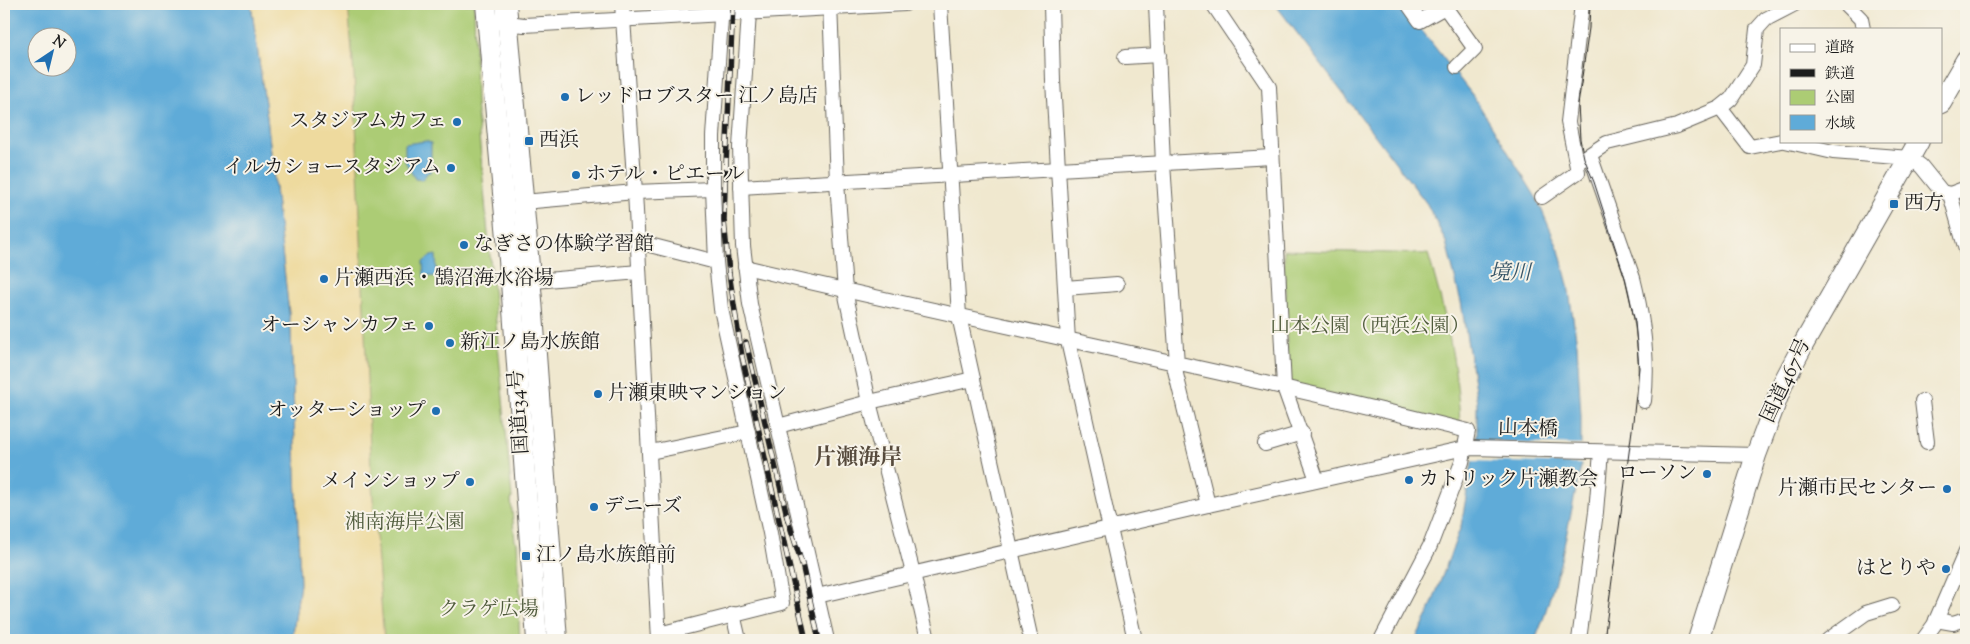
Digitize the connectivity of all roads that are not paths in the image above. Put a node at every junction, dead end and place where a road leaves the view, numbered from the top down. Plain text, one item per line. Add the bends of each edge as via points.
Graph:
1 (506, 4) edge
2 (622, 4) edge
3 (905, 4) edge
4 (940, 4) edge
5 (1051, 4) edge
6 (1156, 4) edge
7 (1213, 4) edge
8 (1408, 4) edge
9 (1582, 4) edge
10 (1795, 4) edge
11 (1846, 4) edge
12 (830, 6) edge
13 (722, 9) edge
14 (486, 12) edge
15 (749, 13) junction
16 (624, 20) junction
17 (507, 24) junction
18 (1863, 28) edge
19 (1159, 56) junction
20 (1125, 57) dead end
21 (1966, 60) edge
22 (1457, 67) dead end
23 (1942, 101) edge
24 (1720, 108) junction
25 (1780, 142) edge
26 (1788, 142) edge
27 (1914, 150) edge
28 (1590, 155) junction
29 (1272, 158) junction
30 (1577, 163) junction
31 (1163, 164) junction
32 (1059, 169) junction
33 (951, 176) junction
34 (837, 182) junction
35 (741, 187) junction
36 (1966, 188) edge
37 (713, 189) junction
38 (635, 192) junction
39 (1950, 194) junction
40 (1542, 197) dead end
41 (523, 202) junction
42 (638, 242) junction
43 (1966, 250) edge
44 (716, 262) junction
45 (744, 267) junction
46 (639, 272) junction
47 (521, 282) junction
48 (1118, 284) dead end
49 (1065, 288) junction
50 (845, 291) junction
51 (960, 316) junction
52 (1068, 341) junction
53 (1175, 363) junction
54 (974, 379) junction
55 (1284, 387) junction
56 (1644, 401) dead end
57 (1922, 401) dead end
58 (869, 402) junction
59 (778, 426) junction
60 (748, 432) junction
61 (1302, 433) junction
62 (1927, 442) dead end
63 (1265, 444) dead end
64 (650, 452) junction
65 (1601, 452) junction
66 (1466, 453) junction
67 (1756, 455) junction
68 (1317, 480) junction
69 (1208, 505) junction
70 (1453, 510) dead end
71 (1110, 528) junction
72 (1011, 550) junction
73 (1966, 552) edge
74 (913, 573) junction
75 (817, 596) junction
76 (1892, 606) dead end
77 (733, 614) junction
78 (1966, 619) edge
79 (1936, 620) junction
80 (659, 637) edge
81 (537, 640) edge
82 (557, 640) edge
83 (739, 640) edge
84 (827, 640) edge
85 (928, 640) edge
86 (1031, 640) edge
87 (1135, 640) edge
88 (1381, 640) edge
89 (1580, 640) edge
90 (1698, 640) edge
91 (1828, 640) edge
92 (1923, 640) edge

1 - 17 highway, 国道134号
2 - 16 street
3 - 12 street
4 - 33 street
5 - 32 street
6 - 19 street
7 - 29 street via 1269,87
8 - 22 street via 1420,21 1445,7 1475,49
9 - 30 street via 1568,122
10 - 24 street via 1766,19 1757,29 1753,65 1731,99
11 - 18 street via 1861,19
12 - 15 street
12 - 34 street
13 - 15 street
13 - 16 street
13 - 37 street
14 - 17 street
14 - 47 highway, 国道134号
15 - 35 street via 740,147
16 - 17 street
16 - 38 street
17 - 41 highway, 国道134号
19 - 20 street
19 - 31 street
21 - 23 highway
24 - 25 street via 1750,147
24 - 28 street via 1677,126 1607,143
26 - 27 street via 1833,152
27 - 39 street via 1921,166 1942,192
27 - 67 highway, 国道467号 via 1792,364
28 - 30 street
28 - 56 street via 1638,298 1647,374
29 - 31 street
29 - 55 street
30 - 40 street via 1578,172
31 - 32 street
31 - 53 street
32 - 33 street
32 - 49 street
33 - 34 street
33 - 51 street
34 - 35 street
34 - 50 street
35 - 45 street
36 - 39 street
37 - 38 street
37 - 44 street
38 - 41 street
38 - 42 street
39 - 43 street
41 - 47 highway, 国道134号
42 - 44 street
42 - 46 street
44 - 60 street via 721,309
45 - 50 street
45 - 59 street
46 - 47 street
46 - 64 street
47 - 81 highway, 国道134号
47 - 82 highway, 国道134号
48 - 49 street
49 - 52 street
50 - 51 street
50 - 58 street
51 - 52 street
51 - 54 street
52 - 53 street
52 - 71 street
53 - 55 street
53 - 69 street
54 - 58 street
54 - 72 street
55 - 61 street
55 - 66 street via 1468,431
57 - 62 street
58 - 59 street
58 - 74 street
59 - 75 street
60 - 64 street
60 - 77 street via 782,603
61 - 63 street
61 - 68 street
64 - 80 street
65 - 66 street, 山本橋
65 - 67 street, 山本橋
65 - 89 street
66 - 68 street, 山本橋
66 - 70 street
66 - 88 street via 1430,546
67 - 90 highway, 国道467号
68 - 69 street, 山本橋
69 - 71 street, 山本橋
71 - 72 street, 山本橋
71 - 87 street
72 - 74 street, 山本橋
72 - 86 street
73 - 79 street
74 - 75 street, 山本橋
74 - 85 street
75 - 84 street
76 - 91 street via 1866,613
77 - 80 street
77 - 83 street
78 - 79 street via 1953,623
79 - 92 street

